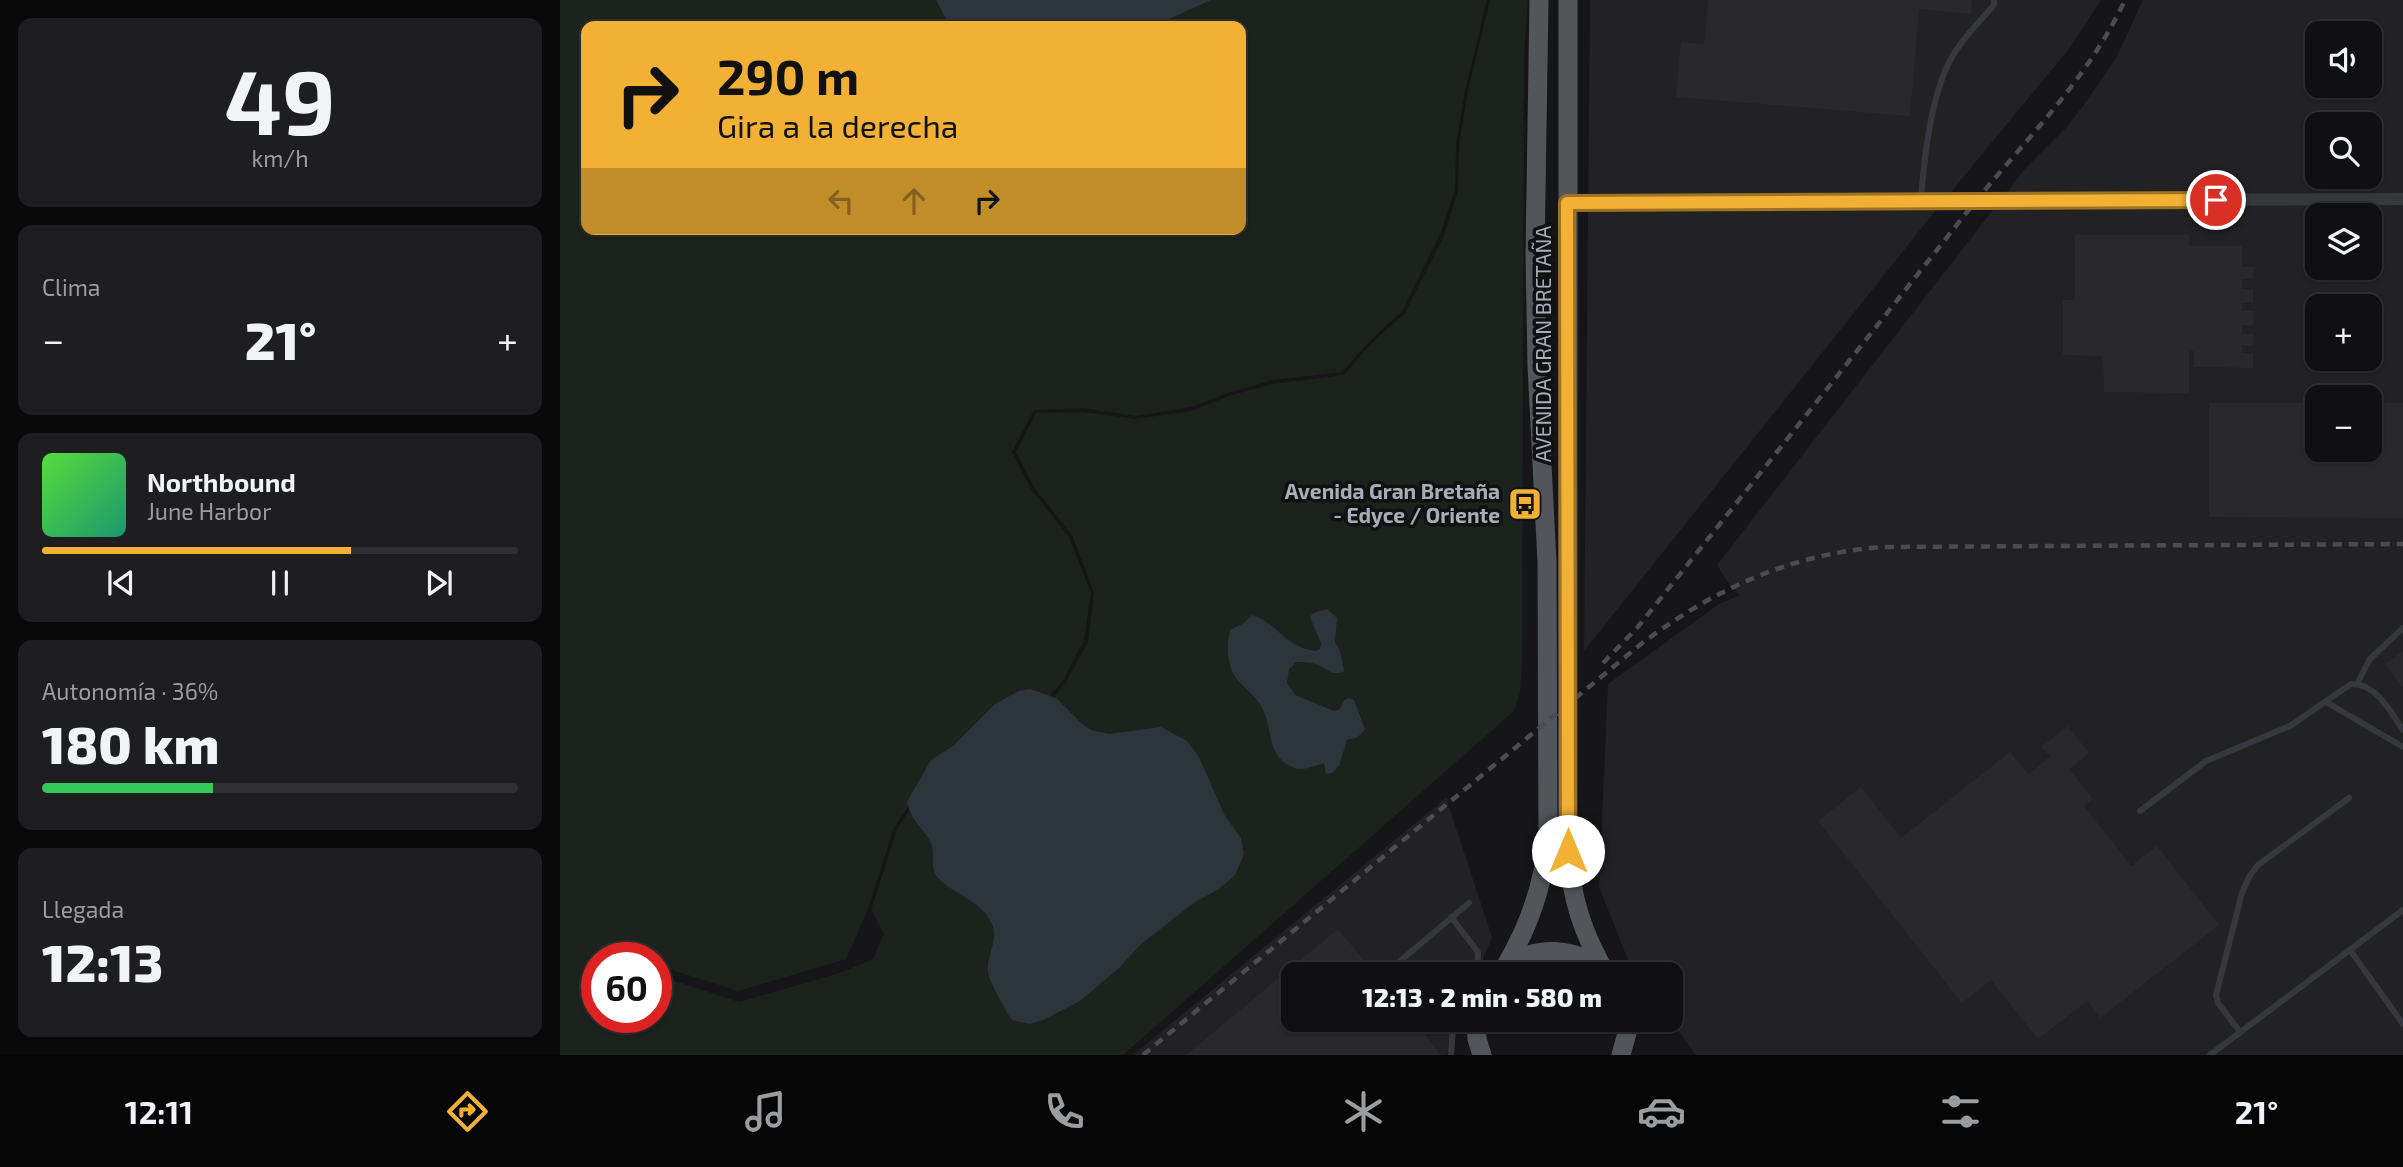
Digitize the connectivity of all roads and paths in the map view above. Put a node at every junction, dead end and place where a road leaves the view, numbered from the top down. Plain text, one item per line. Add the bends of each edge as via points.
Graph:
1 (1539, 0) edge
2 (1568, 0) edge
3 (1994, 0) edge
4 (2403, 199) edge
5 (1921, 200) junction
6 (1567, 203) junction
7 (1535, 255) junction
8 (2403, 628) edge
9 (2357, 684) junction
10 (2326, 702) junction
11 (2403, 730) edge
12 (2403, 747) edge
13 (2349, 798) dead end
14 (2140, 811) dead end
15 (1469, 903) dead end
16 (2403, 910) edge
17 (1451, 917) junction
18 (2350, 950) junction
19 (1399, 962) edge
20 (1476, 962) edge
21 (1506, 962) edge
22 (1517, 962) edge
23 (1591, 962) edge
24 (1599, 962) edge
25 (2403, 1024) edge
26 (1453, 1032) edge
27 (1626, 1032) edge
28 (2239, 1032) junction
29 (1625, 1051) edge
30 (1451, 1055) edge
31 (2210, 1055) edge

1 - 7 main road, AVENIDA GRAN BRETAÑA
2 - 6 main road, AVENIDA GRAN BRETAÑA
3 - 5 lane via 1955,52 1939,84
4 - 5 street
5 - 6 street
6 - 7 main road via 1550,220
6 - 24 main road, AVENIDA GRAN BRETAÑA via 1568,851 1577,913
7 - 21 main road, AVENIDA GRAN BRETAÑA via 1547,562 1548,833 1537,898
8 - 9 lane via 2369,660
9 - 10 lane
9 - 11 lane via 2378,696
10 - 12 lane
10 - 14 lane via 2272,736 2206,761
13 - 28 lane via 2258,865 2245,884 2216,995
15 - 17 lane
16 - 18 lane
17 - 19 lane
17 - 20 lane via 1478,953
18 - 25 lane
18 - 28 lane
22 - 23 main road via 1532,954 1562,952
26 - 30 lane
27 - 29 main road
28 - 31 lane

